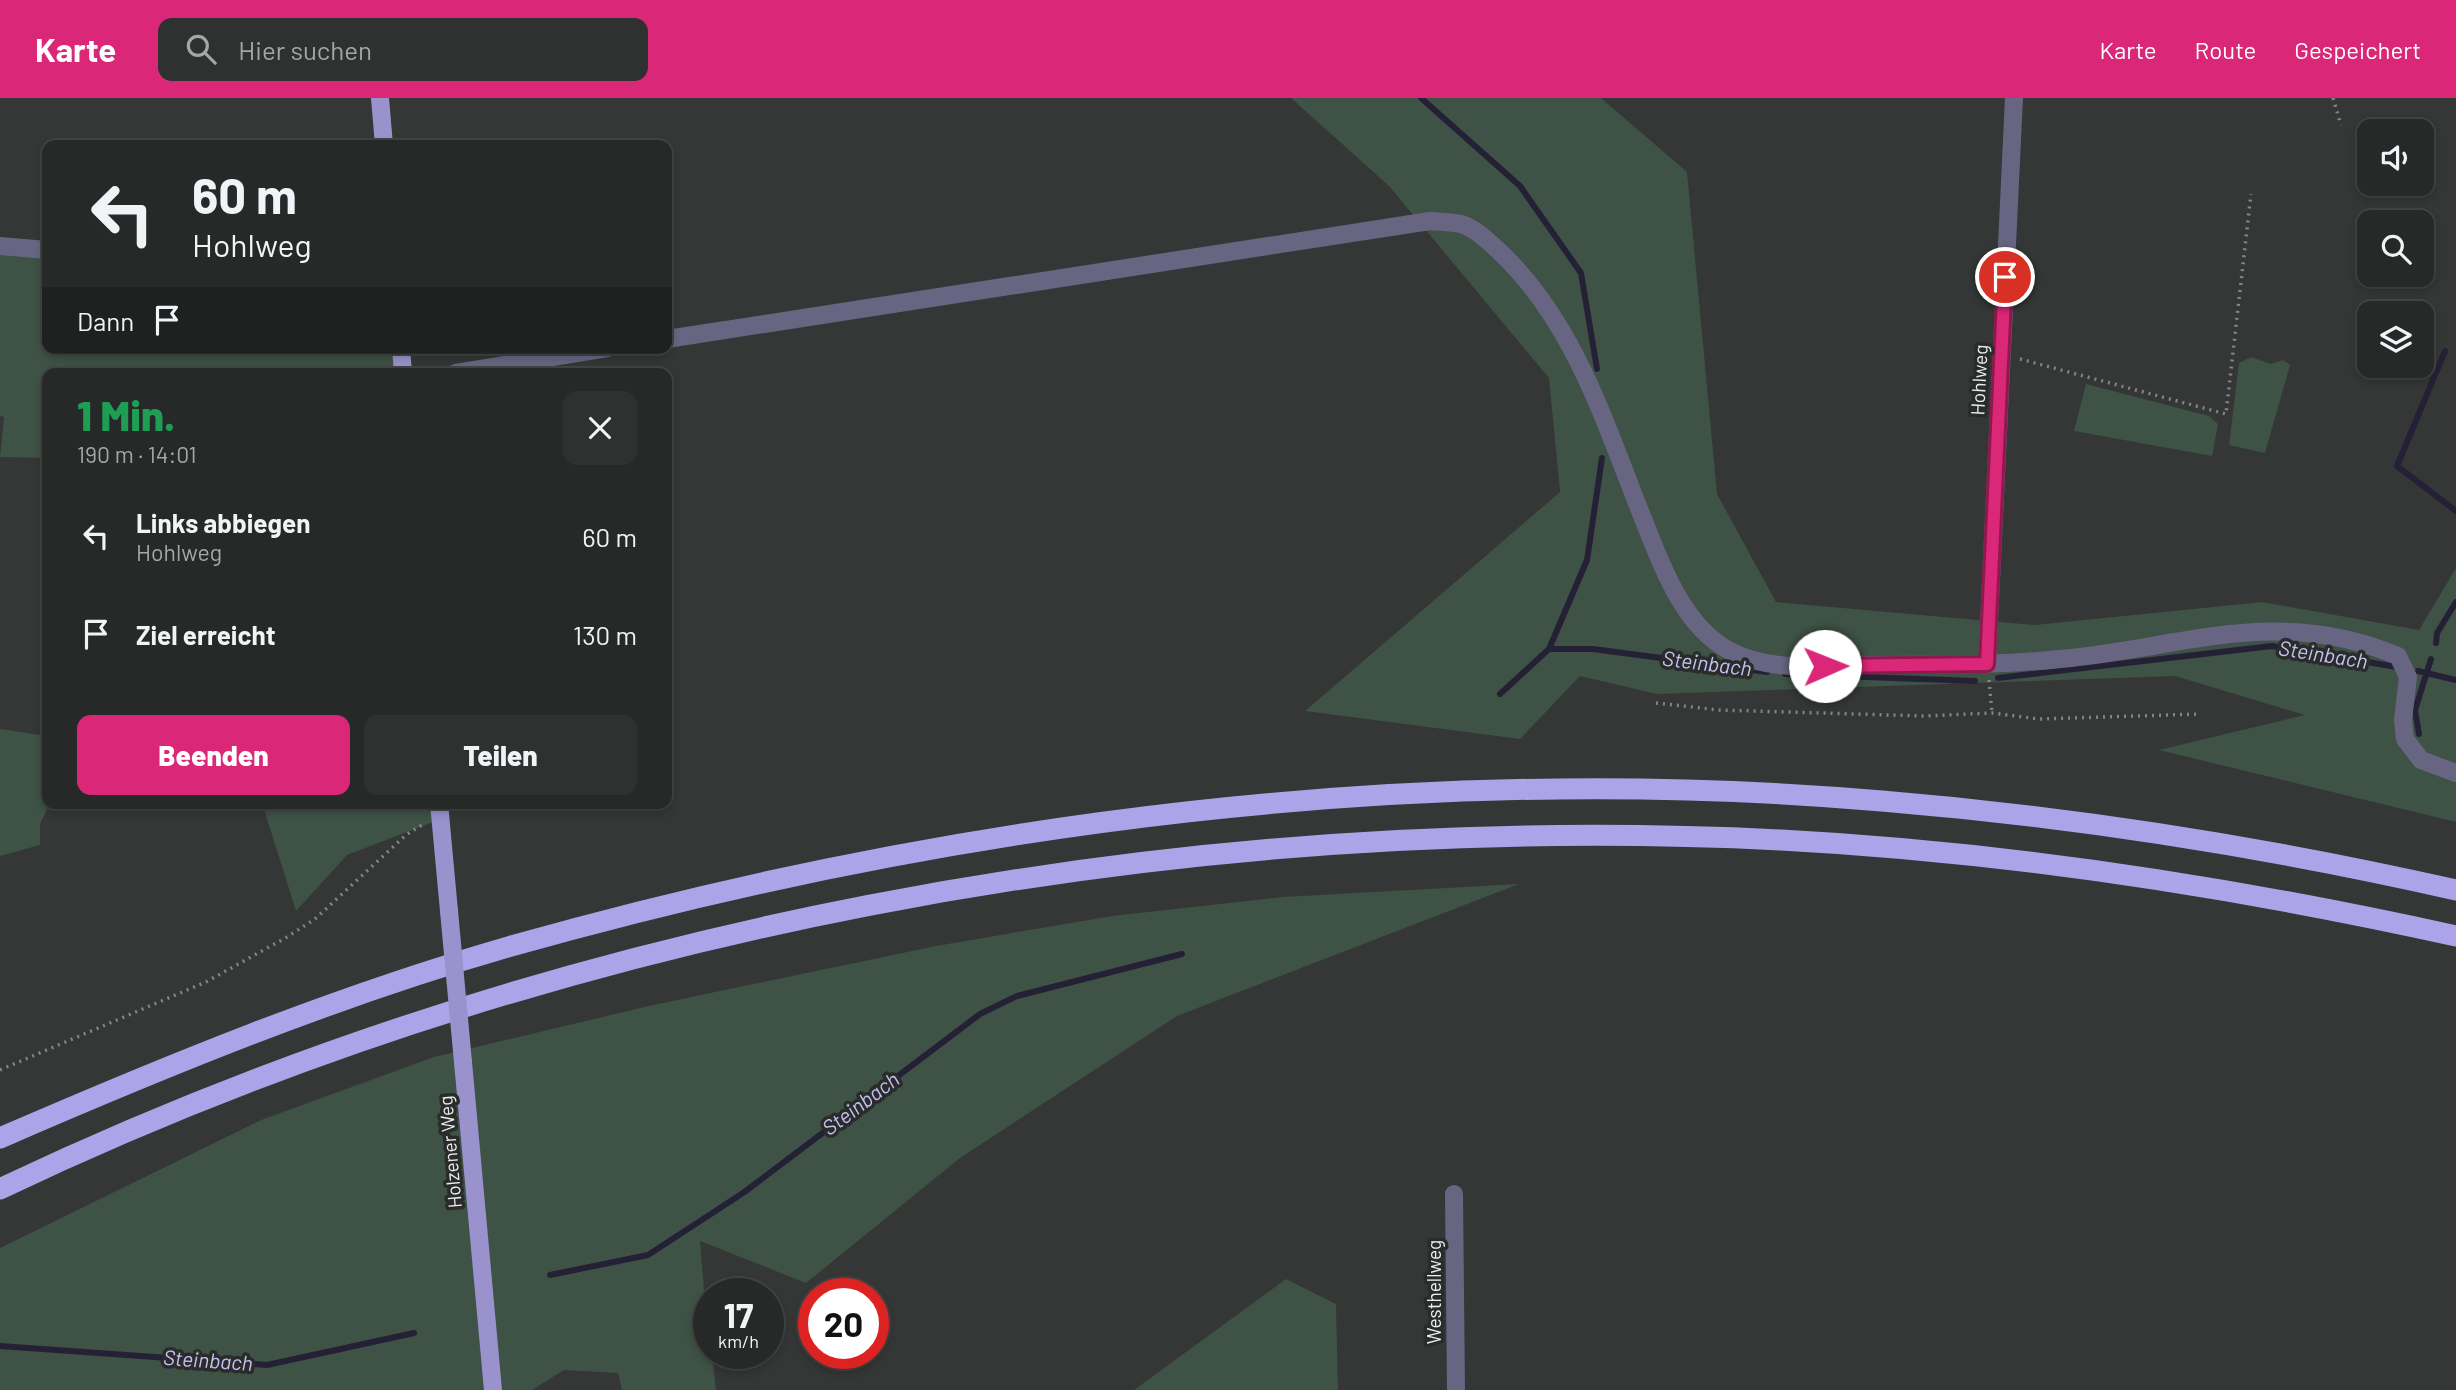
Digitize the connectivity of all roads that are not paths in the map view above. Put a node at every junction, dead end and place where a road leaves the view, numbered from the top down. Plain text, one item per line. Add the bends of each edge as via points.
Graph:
1 (380, 98) edge
2 (2014, 98) edge
3 (384, 140) edge
4 (0, 246) edge
5 (42, 250) edge
6 (672, 338) edge
7 (571, 354) edge
8 (486, 368) edge
9 (1987, 664) junction
10 (2456, 773) edge
11 (440, 811) edge
12 (2456, 890) edge
13 (2456, 936) edge
14 (0, 1138) edge
15 (0, 1189) edge
16 (1454, 1194) dead end
17 (492, 1390) edge
18 (1456, 1390) edge

1 - 3 main road
2 - 9 street, Hohlweg
4 - 5 street
6 - 9 street via 1430,221 1463,224 1528,278 1562,329 1587,379 1661,564 1710,639 1758,662 1797,666
7 - 8 street
9 - 10 street via 2061,659 2252,630 2290,630 2371,645 2398,656 2408,677 2405,739 2421,760
11 - 17 main road, Holzener Weg, bridge
12 - 14 highway via 2182,836 1878,800 1621,790 1384,796 1246,806 998,837 835,867 505,948 211,1049
13 - 15 highway via 2173,881 1872,846 1612,836 1465,838 1252,851 1005,882 848,910 688,946 520,992 312,1061 139,1127
16 - 18 street, Westhellweg

